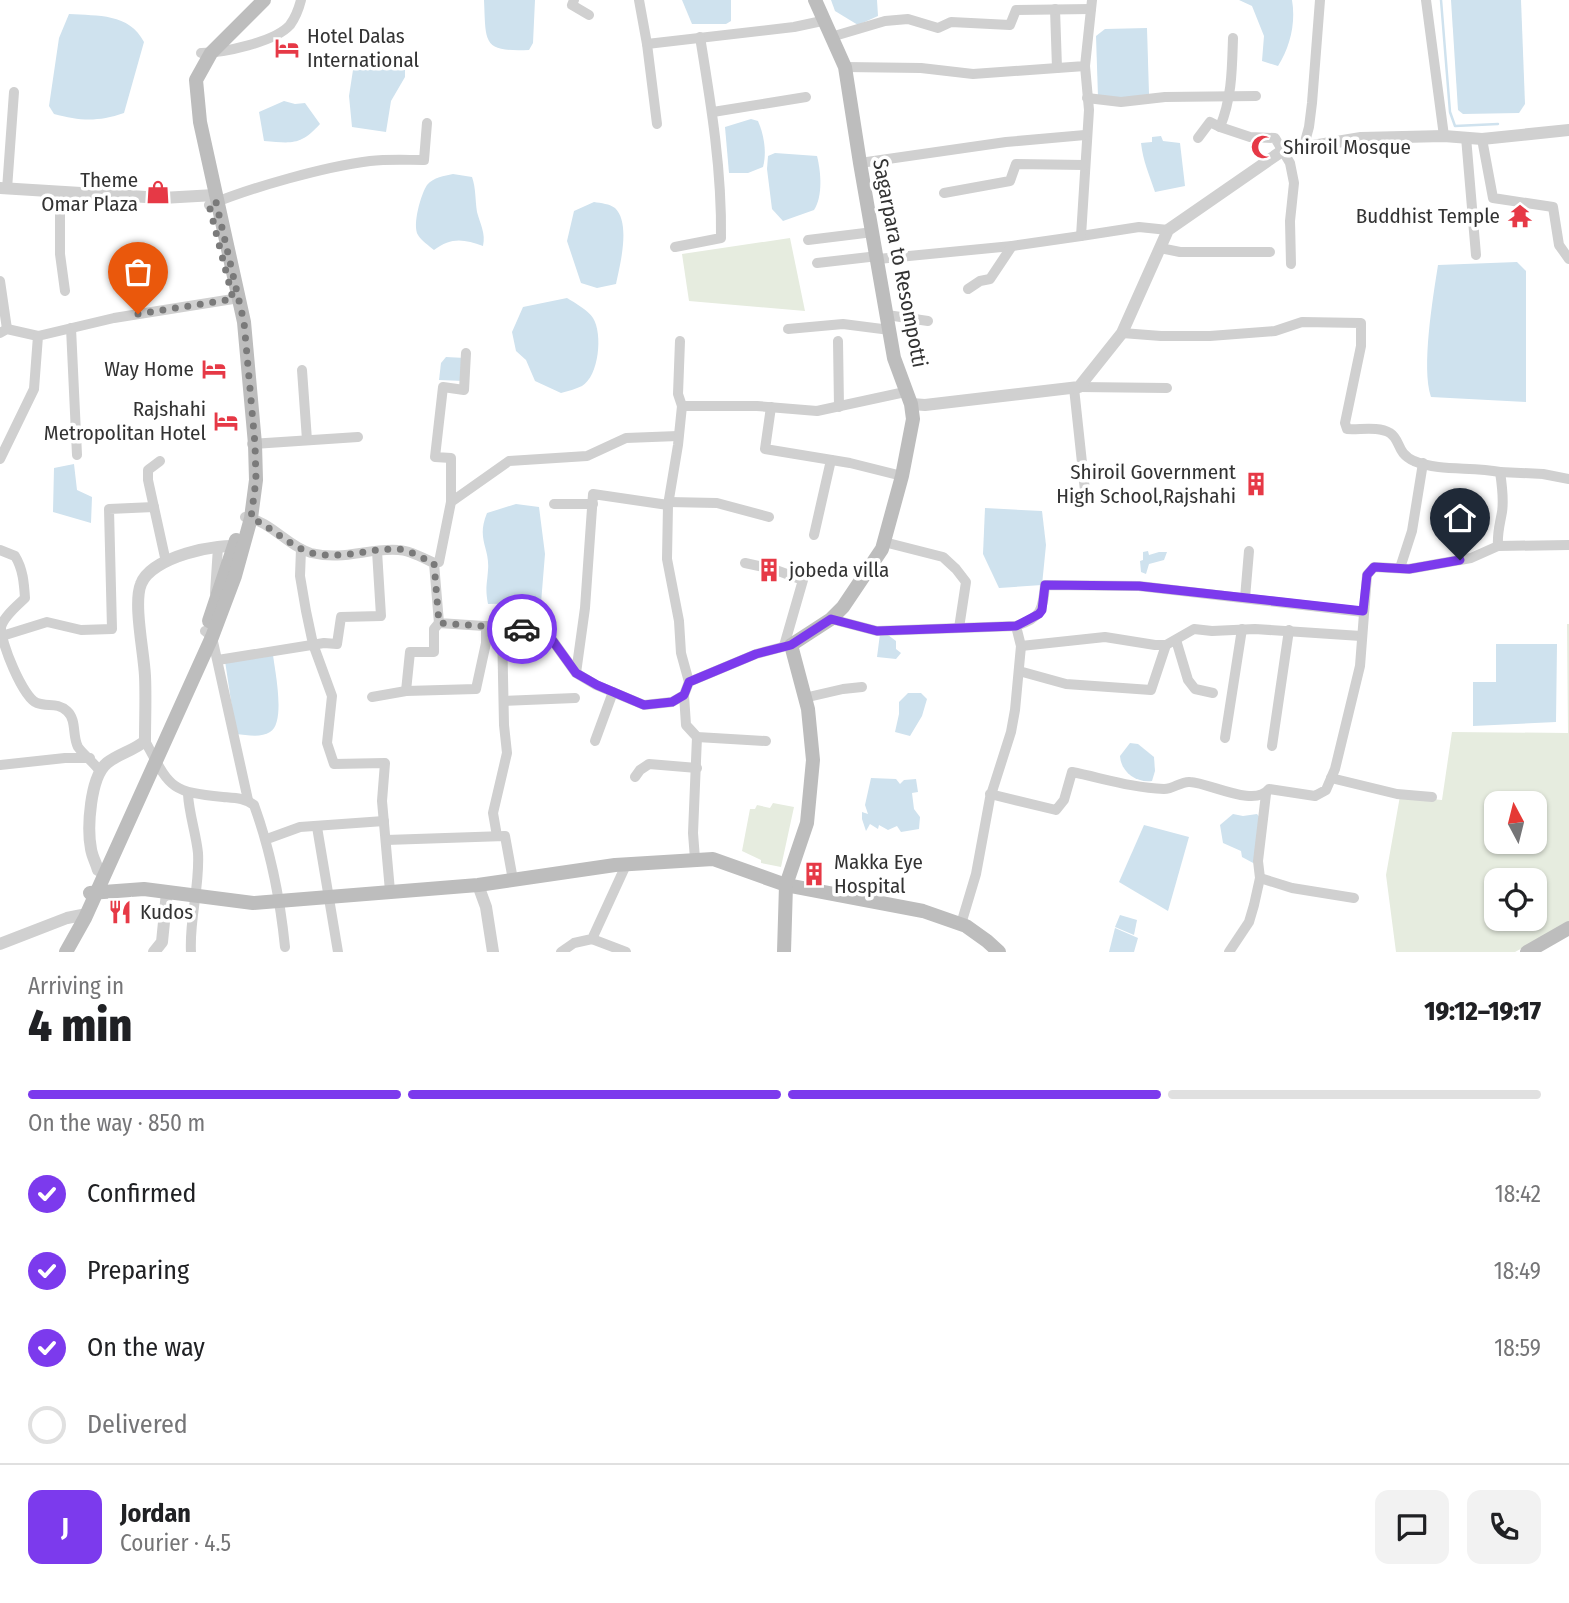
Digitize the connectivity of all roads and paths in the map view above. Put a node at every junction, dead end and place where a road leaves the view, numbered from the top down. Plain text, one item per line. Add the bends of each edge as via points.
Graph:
1 (252, 0) edge
2 (264, 0) edge
3 (301, 0) edge
4 (574, 0) edge
5 (639, 0) edge
6 (814, 0) edge
7 (1320, 0) edge
8 (1426, 0) edge
9 (1091, 4) edge
10 (1055, 9) junction
11 (589, 15) dead end
12 (822, 21) junction
13 (700, 37) junction
14 (831, 37) junction
15 (1233, 38) dead end
16 (647, 44) junction
17 (206, 53) junction
18 (1084, 66) junction
19 (845, 67) junction
20 (1057, 68) junction
21 (14, 92) dead end
22 (1256, 96) dead end
23 (806, 97) dead end
24 (1229, 97) junction
25 (1087, 99) junction
26 (713, 113) junction
27 (428, 123) dead end
28 (657, 124) dead end
29 (1220, 127) junction
30 (1569, 130) edge
31 (1086, 135) junction
32 (1444, 136) junction
33 (1466, 137) junction
34 (1198, 138) dead end
35 (1482, 139) junction
36 (1303, 149) junction
37 (1282, 151) junction
38 (860, 163) junction
39 (1084, 165) junction
40 (3, 188) edge
41 (60, 191) junction
42 (944, 193) dead end
43 (212, 199) junction
44 (1168, 230) junction
45 (873, 232) junction
46 (1081, 236) junction
47 (808, 240) dead end
48 (1012, 246) junction
49 (675, 247) dead end
50 (1160, 248) junction
51 (1270, 252) dead end
52 (1476, 255) dead end
53 (878, 257) junction
54 (1569, 259) edge
55 (817, 263) dead end
56 (1291, 264) dead end
57 (0, 281) edge
58 (968, 289) dead end
59 (65, 291) dead end
60 (233, 299) junction
61 (887, 315) junction
62 (928, 321) dead end
63 (71, 328) junction
64 (788, 329) dead end
65 (890, 330) junction
66 (4, 331) edge
67 (1122, 333) junction
68 (38, 336) junction
69 (680, 341) dead end
70 (838, 341) dead end
71 (466, 353) dead end
72 (302, 370) dead end
73 (1077, 388) junction
74 (1167, 388) dead end
75 (908, 398) junction
76 (681, 406) junction
77 (771, 407) junction
78 (839, 407) junction
79 (678, 436) junction
80 (359, 437) dead end
81 (307, 440) junction
82 (253, 444) junction
83 (77, 456) dead end
84 (0, 460) edge
85 (831, 460) junction
86 (160, 461) dead end
87 (1423, 463) junction
88 (1500, 472) junction
89 (902, 476) junction
90 (1569, 479) edge
91 (1086, 500) dead end
92 (451, 502) junction
93 (668, 503) junction
94 (554, 504) dead end
95 (593, 504) junction
96 (154, 507) junction
97 (248, 517) junction
98 (769, 517) dead end
99 (814, 535) dead end
100 (884, 542) junction
101 (1569, 545) edge
102 (239, 546) junction
103 (1498, 546) junction
104 (218, 547) junction
105 (301, 549) junction
106 (0, 550) edge
107 (376, 551) junction
108 (1249, 551) dead end
109 (166, 562) junction
110 (434, 563) junction
111 (745, 563) dead end
112 (1400, 568) junction
113 (1245, 598) junction
114 (215, 601) junction
115 (1363, 611) junction
116 (5, 614) edge
117 (831, 619) junction
118 (439, 623) junction
119 (486, 626) junction
120 (1016, 626) junction
121 (502, 628) junction
122 (959, 628) junction
123 (1242, 629) junction
124 (1289, 630) junction
125 (209, 634) junction
126 (2, 636) edge
127 (1361, 636) junction
128 (1171, 643) junction
129 (313, 645) junction
130 (788, 646) junction
131 (1021, 646) junction
132 (218, 660) junction
133 (1019, 671) junction
134 (576, 673) junction
135 (689, 682) junction
136 (862, 687) dead end
137 (406, 691) junction
138 (613, 692) junction
139 (1213, 693) dead end
140 (684, 695) junction
141 (372, 696) dead end
142 (575, 698) dead end
143 (804, 698) junction
144 (504, 701) junction
145 (697, 737) junction
146 (1225, 738) dead end
147 (595, 741) dead end
148 (766, 741) dead end
149 (1272, 746) dead end
150 (150, 750) junction
151 (90, 758) junction
152 (0, 765) edge
153 (697, 768) junction
154 (99, 770) junction
155 (635, 777) dead end
156 (1331, 778) junction
157 (188, 794) junction
158 (990, 794) junction
159 (1266, 794) junction
160 (1432, 797) dead end
161 (248, 800) junction
162 (384, 821) junction
163 (317, 827) junction
164 (497, 836) junction
165 (267, 839) junction
166 (386, 840) junction
167 (695, 859) junction
168 (626, 865) junction
169 (102, 871) junction
170 (1260, 878) junction
171 (513, 880) junction
172 (478, 885) junction
173 (786, 885) junction
174 (390, 891) junction
175 (167, 892) junction
176 (92, 893) junction
177 (197, 896) junction
178 (328, 896) junction
179 (1354, 898) dead end
180 (281, 900) junction
181 (83, 914) junction
182 (961, 924) junction
183 (1569, 929) edge
184 (592, 939) junction
185 (0, 944) edge
186 (285, 947) dead end
187 (57, 952) edge
188 (66, 952) edge
189 (154, 952) edge
190 (191, 952) edge
191 (338, 952) edge
192 (493, 952) edge
193 (561, 952) edge
194 (626, 952) edge
195 (785, 952) edge
196 (999, 952) edge
197 (1229, 952) edge
198 (1527, 952) edge

1 - 17 main road
2 - 17 main road
3 - 17 street via 290,24 280,33
4 - 11 street via 572,5
5 - 16 street
6 - 12 main road, Sagarpara to Resompotti
7 - 36 street via 1312,103
8 - 32 street
9 - 10 street
9 - 18 street
10 - 14 street via 1016,10 1010,25 951,22 938,28 908,19
10 - 20 street
12 - 13 street
12 - 14 main road, Sagarpara to Resompotti
13 - 16 street
13 - 26 street
14 - 19 main road, Sagarpara to Resompotti
15 - 24 street
16 - 28 street
17 - 43 main road via 190,79 188,100
18 - 20 street
18 - 25 street
19 - 20 street via 973,74
19 - 38 main road, Sagarpara to Resompotti
21 - 40 street
22 - 24 street
23 - 26 street
24 - 25 street
24 - 29 street
25 - 31 street
26 - 49 street via 721,238
27 - 43 street via 424,160 370,161
29 - 34 street via 1210,122
29 - 37 street via 1250,137 1275,138
30 - 35 street
31 - 38 street
31 - 39 street
32 - 33 street
32 - 36 street via 1361,138
33 - 35 street
33 - 52 street
35 - 54 street via 1493,198 1553,207 1559,245
36 - 37 street
37 - 44 street
37 - 56 street via 1294,183
38 - 45 main road, Sagarpara to Resompotti
39 - 42 street via 1016,164 1010,181
39 - 46 street
40 - 41 street
41 - 43 street
41 - 59 street
43 - 60 main road
43 - 82 main road via 244,322
44 - 46 street via 1139,227
44 - 50 street
45 - 47 street
45 - 53 main road, Sagarpara to Resompotti
46 - 48 street
48 - 53 street
48 - 58 street via 990,279
50 - 51 street
50 - 67 street
53 - 55 street
53 - 61 main road, Sagarpara to Resompotti
57 - 66 street
60 - 63 street
60 - 82 main road via 240,324
61 - 62 street
61 - 65 main road, Sagarpara to Resompotti
63 - 68 street
63 - 83 street
64 - 65 street via 843,324
65 - 75 main road, Sagarpara to Resompotti
66 - 68 street
67 - 73 street
67 - 87 street via 1210,336 1275,331 1302,322 1361,323 1347,429 1389,432 1401,453
68 - 84 street via 34,389
69 - 76 street
70 - 78 street
71 - 92 street via 464,390 443,387 435,457 451,458
72 - 81 street
73 - 74 street
73 - 75 street via 925,405
73 - 91 street
75 - 78 street
75 - 89 main road, Sagarpara to Resompotti via 913,419
76 - 77 street
76 - 79 street
77 - 78 street via 817,411
77 - 85 street via 765,449
79 - 92 street via 626,438 587,456 509,461
79 - 93 street
80 - 81 street
81 - 82 street
82 - 97 main road
85 - 89 street
85 - 99 street
86 - 96 street via 148,470
87 - 88 street
87 - 112 street via 1412,531
88 - 90 street
88 - 103 street via 1503,494
89 - 100 main road, Sagarpara to Resompotti
92 - 110 street via 439,562
93 - 95 street via 593,494
93 - 98 street via 717,503
93 - 135 street via 667,559
94 - 95 street
95 - 134 street
96 - 109 street
96 - 126 street via 108,509 112,629 81,630 47,622
97 - 102 main road
97 - 105 street via 267,524
100 - 117 main road, Sagarpara to Resompotti
100 - 122 street via 943,557 956,569 966,583
101 - 103 street
102 - 104 street
102 - 114 main road
102 - 125 main road via 235,576
103 - 112 street via 1471,558
104 - 109 street via 180,554
104 - 114 street
105 - 107 street via 338,557
105 - 129 street via 300,576
106 - 116 street via 15,556 24,584 25,598
107 - 110 street via 401,549
107 - 129 street via 381,616 341,617 337,644
108 - 113 street
109 - 150 street via 141,581 138,596
110 - 118 street
111 - 130 street via 803,580
112 - 115 street via 1374,567 1367,575
113 - 115 street
113 - 120 street via 1115,584 1045,585 1042,610
114 - 125 main road
115 - 127 street
116 - 126 street
117 - 122 street via 877,631
117 - 130 main road, Sagarpara to Resompotti
118 - 119 street
118 - 137 street via 434,629 434,652 410,652
119 - 121 street
119 - 137 street via 476,688
120 - 122 street
120 - 131 street
121 - 134 street via 545,630
121 - 144 street
123 - 124 street
123 - 128 street via 1194,629
123 - 146 street
124 - 127 street
124 - 149 street
125 - 132 street
125 - 150 main road
126 - 151 street via 26,695 68,712 78,747
127 - 156 street via 1360,666
128 - 131 street via 1105,637
128 - 133 street via 1151,690 1066,684
128 - 139 street via 1195,689
129 - 132 street
129 - 162 street via 332,696 327,743 334,764 385,763
130 - 135 street
130 - 143 main road
131 - 133 street
132 - 161 street
133 - 158 street via 1010,732
134 - 138 street
135 - 140 street
136 - 143 street
137 - 141 street
138 - 140 street via 644,705 672,702
138 - 147 street
140 - 145 street via 686,725
142 - 144 street
143 - 173 main road via 813,760 807,823
144 - 164 street via 507,753 493,813
145 - 148 street
145 - 153 street
150 - 154 street via 136,749
150 - 157 street via 173,785
150 - 169 main road
151 - 152 street
151 - 154 street
153 - 155 street via 649,764
153 - 167 street
154 - 169 street via 90,813 91,849
156 - 159 street via 1326,790 1315,796 1269,789
156 - 160 street via 1397,794
157 - 161 street
157 - 177 street via 198,852
158 - 159 street via 1056,810 1072,772 1164,789 1188,781 1247,796
158 - 182 street via 976,874
159 - 170 street
161 - 165 street
162 - 163 street
162 - 166 street
163 - 165 street via 300,827
163 - 178 street
164 - 166 street
164 - 171 street via 505,836
165 - 180 street
166 - 174 street
167 - 168 main road
167 - 173 main road via 713,859
168 - 171 main road
168 - 184 street
169 - 176 main road
170 - 179 street
170 - 197 street via 1250,922
171 - 172 main road
172 - 174 main road
172 - 192 street
173 - 182 main road via 923,911
173 - 195 main road
174 - 178 main road
175 - 176 main road
175 - 177 main road
175 - 189 street via 162,942
176 - 181 main road
177 - 180 main road via 253,904
177 - 190 street
178 - 180 main road
178 - 191 street
180 - 186 street
181 - 185 street
181 - 187 main road
181 - 188 main road
182 - 196 main road
183 - 198 main road
184 - 193 street
184 - 194 street

